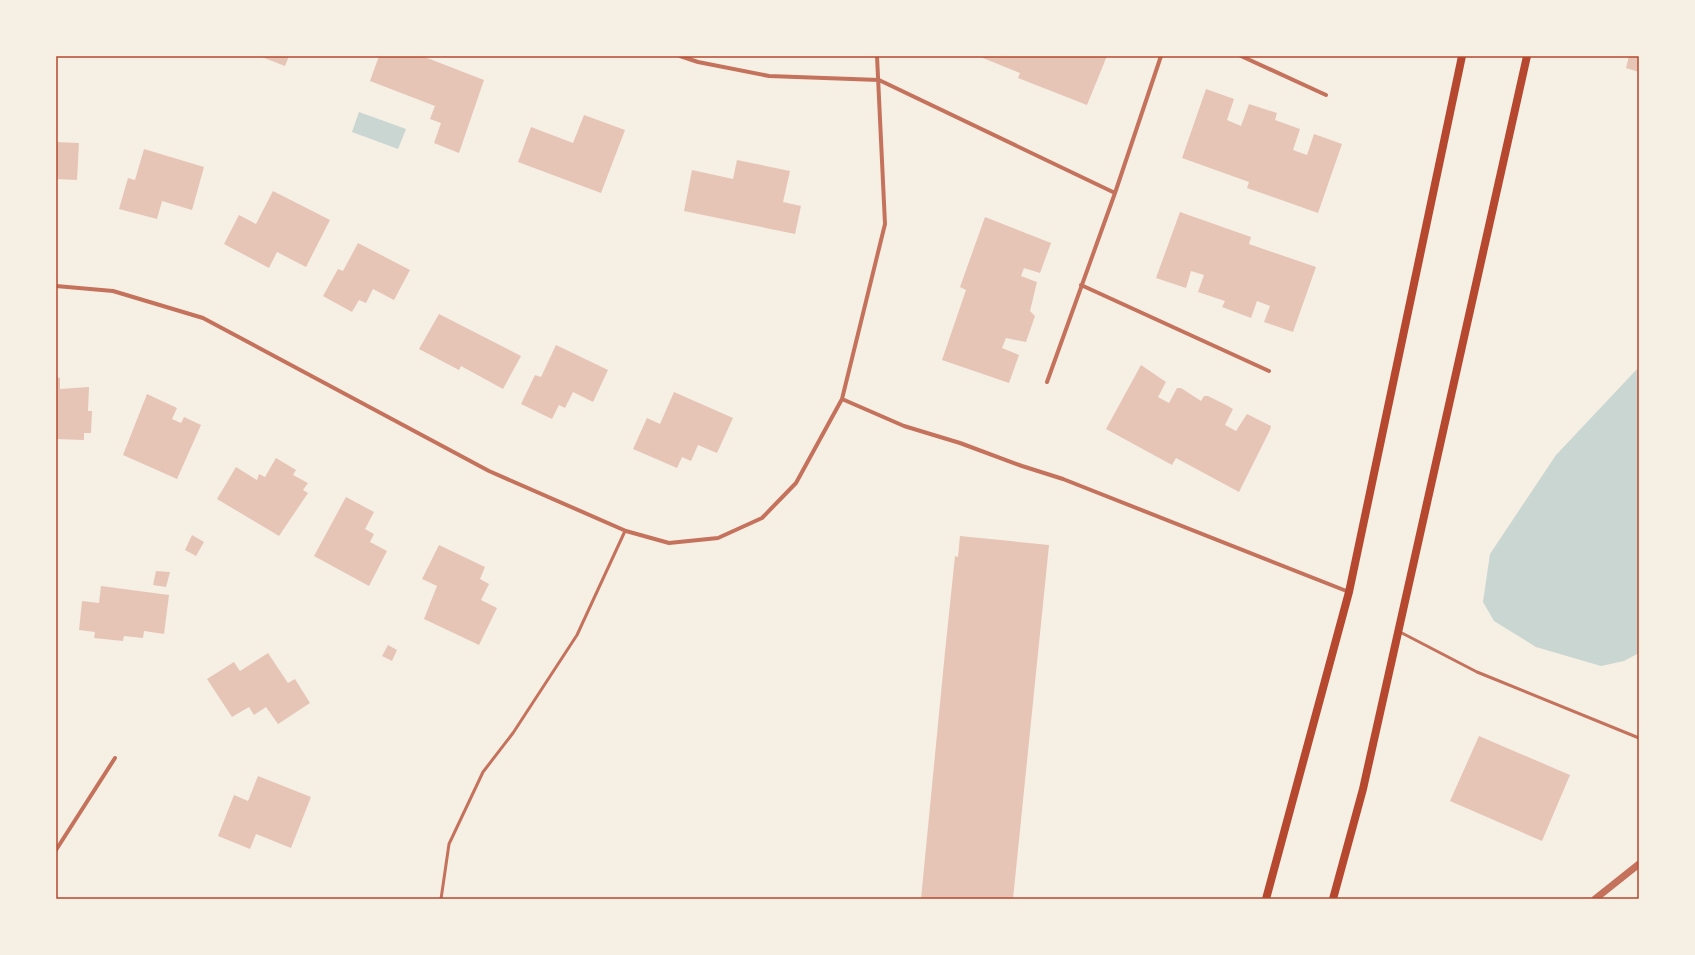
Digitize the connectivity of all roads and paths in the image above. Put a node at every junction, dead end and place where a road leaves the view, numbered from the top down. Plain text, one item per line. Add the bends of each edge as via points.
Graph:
1 (680, 56) edge
2 (878, 56) edge
3 (1161, 56) edge
4 (1241, 56) edge
5 (1462, 56) edge
6 (1527, 56) edge
7 (878, 80) junction
8 (1326, 95) dead end
9 (1115, 193) junction
10 (1082, 285) junction
11 (56, 286) edge
12 (1269, 371) dead end
13 (1047, 382) dead end
14 (842, 398) junction
15 (625, 531) junction
16 (1349, 592) junction
17 (1398, 631) junction
18 (1639, 738) edge
19 (115, 758) dead end
20 (56, 850) edge
21 (1639, 864) edge
22 (440, 899) edge
23 (1266, 899) edge
24 (1333, 899) edge
25 (1595, 899) edge

1 - 7 street via 768,76
2 - 7 street
3 - 9 street
4 - 8 street
5 - 16 main road
6 - 17 main road
7 - 9 street
7 - 14 street via 885,224
9 - 10 street
10 - 12 street
10 - 13 street
11 - 15 street via 112,291 203,318 489,472
14 - 15 street via 796,483 762,518 718,538 669,543
14 - 16 street via 904,426 1063,479
15 - 22 lane via 577,635 483,772 449,844
16 - 23 main road
17 - 18 lane via 1477,672
17 - 24 main road via 1363,789
19 - 20 street
21 - 25 street

